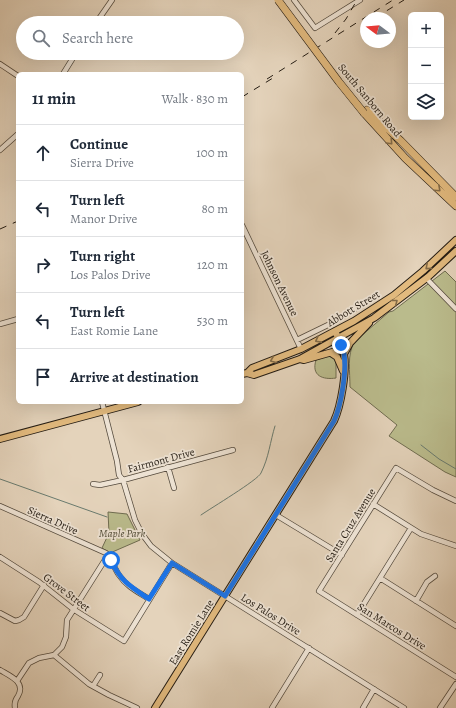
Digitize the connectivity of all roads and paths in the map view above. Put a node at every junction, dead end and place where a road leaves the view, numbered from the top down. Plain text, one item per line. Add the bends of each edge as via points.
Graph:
1 (112, 0) edge
2 (278, 0) edge
3 (284, 0) edge
4 (294, 0) edge
5 (360, 0) edge
6 (101, 16) edge
7 (72, 60) edge
8 (0, 64) edge
9 (64, 72) edge
10 (16, 75) edge
11 (365, 111) junction
12 (16, 136) edge
13 (0, 150) edge
14 (456, 196) edge
15 (456, 206) edge
16 (244, 229) edge
17 (456, 240) edge
18 (456, 251) edge
19 (426, 278) junction
20 (358, 307) dead end
21 (456, 309) edge
22 (374, 318) junction
23 (16, 320) edge
24 (0, 324) edge
25 (336, 334) junction
26 (297, 340) junction
27 (301, 349) junction
28 (344, 352) junction
29 (331, 353) junction
30 (300, 359) junction
31 (344, 373) junction
32 (244, 374) edge
33 (103, 404) edge
34 (131, 404) edge
35 (105, 411) junction
36 (0, 439) edge
37 (233, 450) dead end
38 (168, 467) junction
39 (123, 480) junction
40 (93, 484) dead end
41 (174, 488) dead end
42 (456, 501) edge
43 (373, 504) junction
44 (0, 506) edge
45 (276, 515) junction
46 (411, 528) junction
47 (456, 546) edge
48 (342, 554) junction
49 (108, 555) junction
50 (0, 557) edge
51 (172, 563) junction
52 (435, 576) dead end
53 (380, 578) junction
54 (44, 585) junction
55 (319, 591) joint
56 (225, 596) junction
57 (149, 599) junction
58 (416, 601) junction
59 (73, 609) junction
60 (0, 613) edge
61 (357, 615) junction
62 (456, 626) edge
63 (309, 648) junction
64 (54, 655) junction
65 (0, 670) edge
66 (100, 675) dead end
67 (456, 676) edge
68 (17, 681) junction
69 (456, 684) edge
70 (93, 686) junction
71 (374, 689) junction
72 (15, 708) edge
73 (137, 708) edge
74 (155, 708) edge
75 (272, 708) edge
76 (363, 708) edge
77 (404, 708) edge
78 (440, 708) edge

1 - 6 street
2 - 11 highway, South Sanborn Road, bridge via 339,82
3 - 11 highway, South Sanborn Road
4 - 5 street via 315,28
7 - 9 street
8 - 10 street
11 - 14 highway, South Sanborn Road via 401,141
11 -> 15 highway, South Sanborn Road via 405,158
12 - 13 street
16 - 26 street, Johnson Avenue
17 -> 25 main road, Abbott Street via 394,295
18 - 19 main road, Abbott Street
19 - 21 street
22 -> 19 main road, Abbott Street
20 - 26 street
22 - 25 main road, Abbott Street
22 - 28 main road
23 - 24 street
25 -> 27 main road, Abbott Street
25 - 28 main road, East Romie Lane
25 - 30 main road, Abbott Street
26 - 27 street, Johnson Avenue
27 -> 32 main road, Abbott Street via 252,368
28 - 29 main road
28 - 31 main road, East Romie Lane
29 - 30 main road
29 - 31 main road via 337,357
30 - 32 main road, Abbott Street via 254,375
31 - 45 main road, East Romie Lane via 341,401 334,421
33 - 35 street, Los Palos Drive
34 - 35 main road
35 - 36 main road
35 - 39 street, Los Palos Drive via 119,475
37 - 38 street, Fairmont Drive
38 - 39 street, Fairmont Drive
38 - 41 street
39 - 40 street, Fairmont Drive
39 - 51 street, Los Palos Drive via 132,514 140,530 155,549
42 - 43 street, Santa Cruz Avenue via 396,468
43 - 46 street
43 - 48 street, Santa Cruz Avenue
44 - 49 street, Sierra Drive
45 - 48 street
45 - 56 main road, East Romie Lane
46 - 47 street via 425,536
46 - 53 street
48 - 55 street, Santa Cruz Avenue
49 - 57 street via 118,575
49 - 59 street
50 - 54 street, Grove Street
51 - 56 street, Los Palos Drive
51 - 57 street
52 - 58 street
53 - 58 street
53 - 61 street
54 - 59 street, Grove Street
54 - 60 street via 22,619 15,621
55 - 61 street, San Marcos Drive
56 - 63 street, Los Palos Drive
56 - 74 main road, East Romie Lane
57 - 59 street, Grove Street via 124,641
58 - 62 street
59 - 64 street via 66,622 64,644
61 - 67 street, San Marcos Drive
63 - 71 street, Los Palos Drive
63 - 75 street
64 - 68 street via 29,663
64 - 70 street
65 - 68 street
66 - 70 street
68 - 72 street via 21,688 15,701
69 - 78 street
70 - 73 street
71 - 76 street
71 - 77 street, Los Palos Drive

